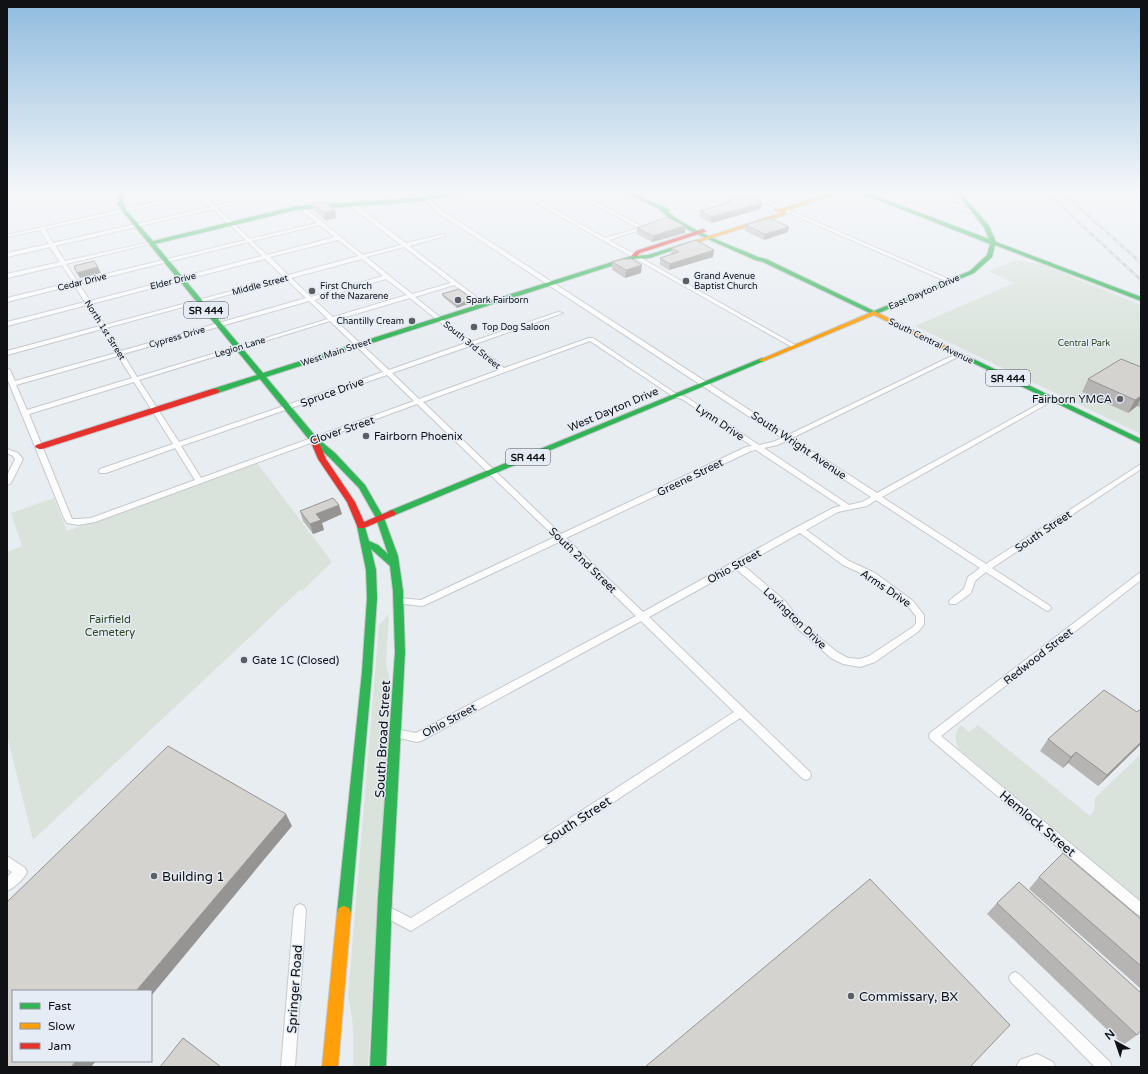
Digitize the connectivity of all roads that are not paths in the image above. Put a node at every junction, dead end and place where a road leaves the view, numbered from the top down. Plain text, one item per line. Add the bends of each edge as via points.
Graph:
1 (56, 243) edge
2 (151, 243) joint
3 (237, 243) edge
4 (252, 243) edge
5 (320, 243) edge
6 (346, 243) edge
7 (403, 243) edge
8 (412, 243) edge
9 (489, 243) edge
10 (610, 243) edge
11 (683, 243) edge
12 (728, 243) edge
13 (861, 243) edge
14 (993, 243) edge
15 (996, 243) edge
16 (52, 244) junction
17 (405, 245) junction
18 (7, 254) edge
19 (1027, 255) junction
20 (990, 256) junction
21 (267, 257) junction
22 (362, 257) junction
23 (633, 257) junction
24 (166, 261) junction
25 (63, 263) junction
26 (7, 276) edge
27 (387, 276) junction
28 (287, 277) junction
29 (181, 279) junction
30 (950, 281) junction
31 (76, 283) junction
32 (551, 283) junction
33 (456, 284) junction
34 (412, 296) junction
35 (310, 299) junction
36 (1141, 299) edge
37 (7, 300) edge
38 (199, 301) junction
39 (88, 303) junction
40 (484, 305) junction
41 (874, 313) junction
42 (560, 314) dead end
43 (332, 319) junction
44 (440, 319) junction
45 (7, 324) edge
46 (218, 325) junction
47 (103, 327) junction
48 (592, 339) joint
49 (470, 344) junction
50 (359, 345) junction
51 (794, 346) junction
52 (237, 348) junction
53 (7, 353) edge
54 (120, 353) junction
55 (960, 354) junction
56 (7, 370) edge
57 (504, 371) junction
58 (388, 373) junction
59 (261, 376) junction
60 (136, 379) junction
61 (13, 384) junction
62 (704, 384) junction
63 (676, 396) junction
64 (1052, 399) junction
65 (418, 402) junction
66 (288, 408) junction
67 (156, 410) junction
68 (25, 413) junction
69 (786, 437) junction
70 (314, 440) junction
71 (1141, 442) edge
72 (178, 446) junction
73 (39, 447) junction
74 (758, 447) junction
75 (11, 452) edge
76 (1141, 466) edge
77 (103, 471) dead end
78 (492, 472) junction
79 (199, 481) junction
80 (7, 483) edge
81 (877, 497) junction
82 (847, 508) junction
83 (380, 518) junction
84 (361, 526) junction
85 (800, 529) junction
86 (561, 539) junction
87 (364, 543) junction
88 (736, 564) junction
89 (394, 565) junction
90 (988, 569) junction
91 (1141, 576) edge
92 (398, 601) junction
93 (953, 602) dead end
94 (1047, 608) dead end
95 (642, 617) junction
96 (898, 641) joint
97 (741, 712) junction
98 (395, 732) junction
99 (934, 736) joint
100 (806, 775) dead end
101 (7, 862) edge
102 (7, 885) edge
103 (300, 910) dead end
104 (1141, 910) edge
105 (385, 911) junction
106 (1015, 978) dead end
107 (1043, 1064) edge
108 (288, 1067) edge
109 (330, 1067) edge
110 (378, 1067) edge
111 (1023, 1067) edge
112 (1105, 1067) edge

1 - 16 street
2 - 24 main road, SR 444
2 - 25 street
3 - 24 street, Cedar Drive
4 - 21 street, South 2nd Street
5 - 21 street, Elder Drive
6 - 22 street, South 3rd Street
7 - 17 street
8 - 17 street, Middle Street
9 - 32 street, South Wright Avenue
10 - 23 street
11 - 23 main road, West Main Street via 648,257
12 - 41 main road, South Central Avenue
13 - 30 street
14 - 20 main road
15 - 19 main road
16 - 18 street
16 - 25 street, North 1st Street
17 - 22 street, Middle Street
17 - 33 street
19 - 20 main road via 1010,252
19 - 36 main road
20 - 30 main road, East Dayton Drive via 972,272
21 - 28 street, South 2nd Street
21 - 29 street, Elder Drive
22 - 27 street, South 3rd Street
22 - 28 street, Middle Street
23 - 32 main road, West Main Street
23 - 51 street
24 - 29 main road, SR 444
24 - 31 street, Cedar Drive
25 - 26 street
25 - 31 street, North 1st Street
27 - 34 street, South 3rd Street
27 - 35 street, Cypress Drive
28 - 35 street, South 2nd Street
28 - 38 street, Middle Street
29 - 38 main road, SR 444
29 - 39 street, Elder Drive
30 - 41 main road, East Dayton Drive
31 - 37 street, Cedar Drive
31 - 39 street, North 1st Street
32 - 40 main road, West Main Street
32 - 62 street, South Wright Avenue
33 - 34 street, Legion Lane
33 - 40 street
34 - 43 street, Legion Lane
34 - 44 street, South 3rd Street
35 - 43 street, South 2nd Street
35 - 46 street, Cypress Drive
38 - 46 main road, SR 444
38 - 47 street, Middle Street
39 - 45 street, Elder Drive
39 - 47 street, North 1st Street
40 - 44 main road, West Main Street
41 - 51 main road, West Dayton Drive / SR 444
41 - 55 main road, South Central Avenue / SR 444
42 - 49 street, Spruce Drive
43 - 50 street, South 2nd Street
43 - 52 street, Legion Lane
44 - 49 street, South 3rd Street
44 - 50 main road, West Main Street
46 - 52 main road, SR 444
46 - 54 street, Cypress Drive
47 - 53 street, Middle Street
47 - 54 street, North 1st Street
48 - 57 street, Clover Street
48 - 63 street, Lynn Drive
49 - 57 street, South 3rd Street
49 - 58 street, Spruce Drive
50 - 58 street, South 2nd Street
50 - 59 main road, West Main Street
51 - 62 main road, West Dayton Drive / SR 444
52 - 59 main road, SR 444
52 - 60 street, Legion Lane
54 - 60 street, North 1st Street
54 - 61 street, Cypress Drive
55 - 64 main road, South Central Avenue / SR 444
55 - 69 street, Greene Street
56 - 61 street, Clover Street
57 - 65 street, Clover Street
58 - 65 street, South 2nd Street
58 - 66 street, Spruce Drive
59 - 66 main road, South Broad Street / SR 444
59 - 67 main road, West Main Street
60 - 67 street, North 1st Street
60 - 68 street, Legion Lane
61 - 68 street, Clover Street
62 - 63 main road, West Dayton Drive / SR 444
62 - 69 street, South Wright Avenue
63 - 74 street, Lynn Drive via 684,398
63 - 78 main road, West Dayton Drive / SR 444
64 - 71 main road, South Central Avenue / SR 444
64 - 81 street, Ohio Street
65 - 70 street, Clover Street
65 - 78 street, South 2nd Street
66 - 70 main road, South Broad Street / SR 444
66 - 72 street, Spruce Drive
67 - 72 street, North 1st Street
67 - 73 main road, West Main Street
68 - 73 street, Clover Street
69 - 74 street, Greene Street via 775,444
69 - 81 street, South Wright Avenue
70 - 79 street, Clover Street
70 - 83 main road, South Broad Street / SR 444 via 362,487
70 - 84 main road, South Broad Street / SR 444 via 322,459 348,497
72 - 77 street, Spruce Drive
72 - 79 street, North 1st Street
73 - 79 street, Clover Street via 68,518 78,522 92,520
74 - 82 street, Lynn Drive
74 - 86 street, Greene Street
75 - 80 street via 18,456 18,460
76 - 90 street, South Street
78 - 83 main road, West Dayton Drive / SR 444
78 - 86 street, South 2nd Street
81 - 82 street, Ohio Street via 860,506
81 - 90 street, South Wright Avenue
82 - 85 street, Ohio Street via 836,510
83 - 84 main road, West Dayton Drive / SR 444
83 - 89 main road, South Broad Street
84 - 87 main road, South Broad Street
85 - 88 street, Ohio Street
85 - 96 street, Arms Drive via 846,563 872,575 915,607 920,615 920,624
86 - 92 street, Greene Street via 422,604
86 - 95 street, South 2nd Street
87 - 89 main road via 375,547
87 - 109 main road, South Broad Street via 371,570 372,598
88 - 95 street, Ohio Street
88 - 96 street, Lovington Drive via 782,603 800,626 840,659 853,663 867,662
89 - 92 main road, South Broad Street
90 - 93 street, South Street via 971,579 968,590
90 - 94 street, South Wright Avenue
91 - 99 street, Redwood Street
92 - 98 main road, South Broad Street via 400,652
95 - 97 street, South 2nd Street
95 - 98 street, Ohio Street via 417,738
97 - 100 street, South 2nd Street
97 - 105 street, South Street via 545,841 411,925
98 - 105 main road, South Broad Street
99 - 104 street, Hemlock Street
101 - 102 street via 21,872
103 - 108 street, Springer Road
105 - 110 main road, South Broad Street
106 - 112 street
107 - 111 street

